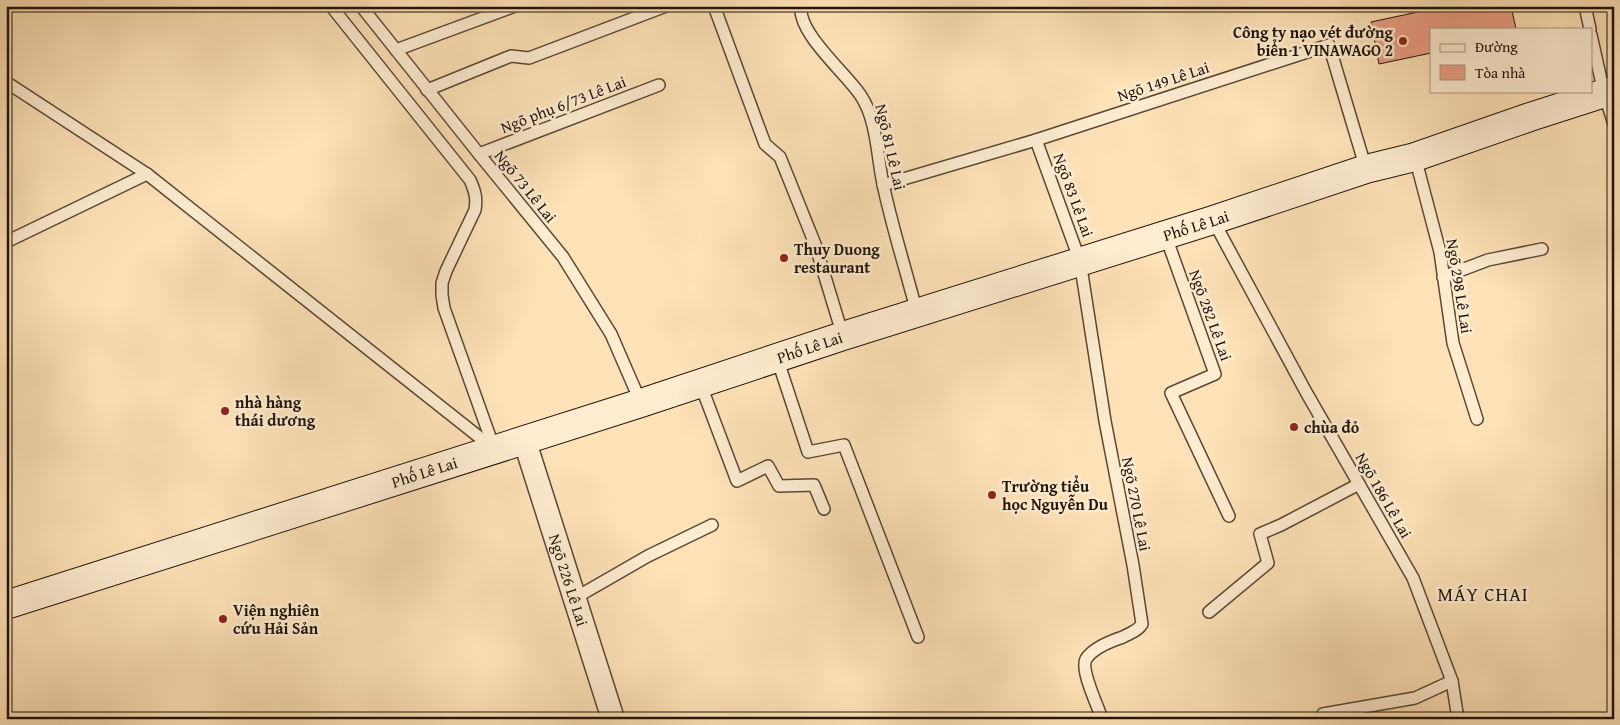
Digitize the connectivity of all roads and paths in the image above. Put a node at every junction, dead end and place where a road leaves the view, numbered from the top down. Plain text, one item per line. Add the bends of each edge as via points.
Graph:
1 (331, 6) edge
2 (515, 6) edge
3 (666, 6) edge
4 (714, 6) edge
5 (801, 6) edge
6 (1585, 6) edge
7 (362, 7) edge
8 (1590, 28) edge
9 (1592, 39) edge
10 (396, 50) junction
11 (6, 82) edge
12 (660, 85) dead end
13 (427, 90) junction
14 (1609, 92) edge
15 (1614, 124) edge
16 (1036, 140) junction
17 (479, 154) junction
18 (1415, 157) junction
19 (1366, 169) junction
20 (147, 174) junction
21 (883, 185) junction
22 (1213, 220) junction
23 (1165, 234) junction
24 (6, 242) edge
25 (1542, 249) dead end
26 (1080, 261) junction
27 (1443, 277) junction
28 (917, 313) junction
29 (843, 336) junction
30 (777, 358) junction
31 (700, 383) junction
32 (641, 403) junction
33 (1477, 418) dead end
34 (524, 439) junction
35 (494, 449) junction
36 (1359, 484) junction
37 (824, 509) dead end
38 (1229, 516) dead end
39 (712, 525) dead end
40 (575, 598) junction
41 (6, 605) edge
42 (1209, 612) dead end
43 (918, 637) dead end
44 (1452, 681) junction
45 (613, 719) edge
46 (1102, 719) edge
47 (1323, 719) edge
48 (1458, 719) edge

1 - 35 lane via 475,189 475,210 446,271 442,295
2 - 10 lane
3 - 13 lane via 529,58 511,56
4 - 29 lane via 765,144 780,157 815,244
5 - 21 lane, Ngõ 81 Lê Lai via 800,13 814,41 861,95 870,111
6 - 8 lane
7 - 10 lane, Ngõ 73 Lê Lai
9 - 14 lane
10 - 13 lane, Ngõ 73 Lê Lai
11 - 20 lane
12 - 17 lane, Ngõ phụ 6/73 Lê Lai
13 - 17 lane, Ngõ 73 Lê Lai
14 - 15 lane
14 - 18 street, Phố Lê Lai
16 - 19 lane, Ngõ 149 Lê Lai via 1329,45
16 - 21 lane, Ngõ 149 Lê Lai
16 - 26 lane, Ngõ 83 Lê Lai
17 - 32 lane, Ngõ 73 Lê Lai via 563,257 611,334
18 - 19 street, Phố Lê Lai
18 - 27 lane, Ngõ 298 Lê Lai via 1440,252
19 - 22 street, Phố Lê Lai
20 - 24 lane
20 - 35 lane
21 - 28 lane, Ngõ 81 Lê Lai
22 - 23 street, Phố Lê Lai
22 - 36 lane, Ngõ 186 Lê Lai
23 - 26 street, Phố Lê Lai
23 - 38 lane, Ngõ 282 Lê Lai via 1215,374 1171,392
25 - 27 lane via 1488,260
26 - 28 street, Phố Lê Lai
26 - 46 lane, Ngõ 270 Lê Lai via 1142,624 1135,631 1097,650 1085,662
27 - 33 lane, Ngõ 298 Lê Lai via 1453,343
28 - 29 street, Phố Lê Lai
29 - 30 street, Phố Lê Lai
30 - 31 street, Phố Lê Lai
30 - 43 lane via 808,452 844,445
31 - 32 street, Phố Lê Lai
31 - 37 lane via 736,481 768,466 779,486 814,485
32 - 34 street, Phố Lê Lai
34 - 35 street, Phố Lê Lai
34 - 40 street, Ngõ 226 Lê Lai
35 - 41 street, Phố Lê Lai
36 - 42 lane via 1260,534 1268,563
36 - 44 lane, Ngõ 186 Lê Lai via 1413,578
39 - 40 lane via 648,556
40 - 45 street, Ngõ 226 Lê Lai
44 - 47 lane via 1415,698 1323,714
44 - 48 lane, Ngõ 186 Lê Lai

